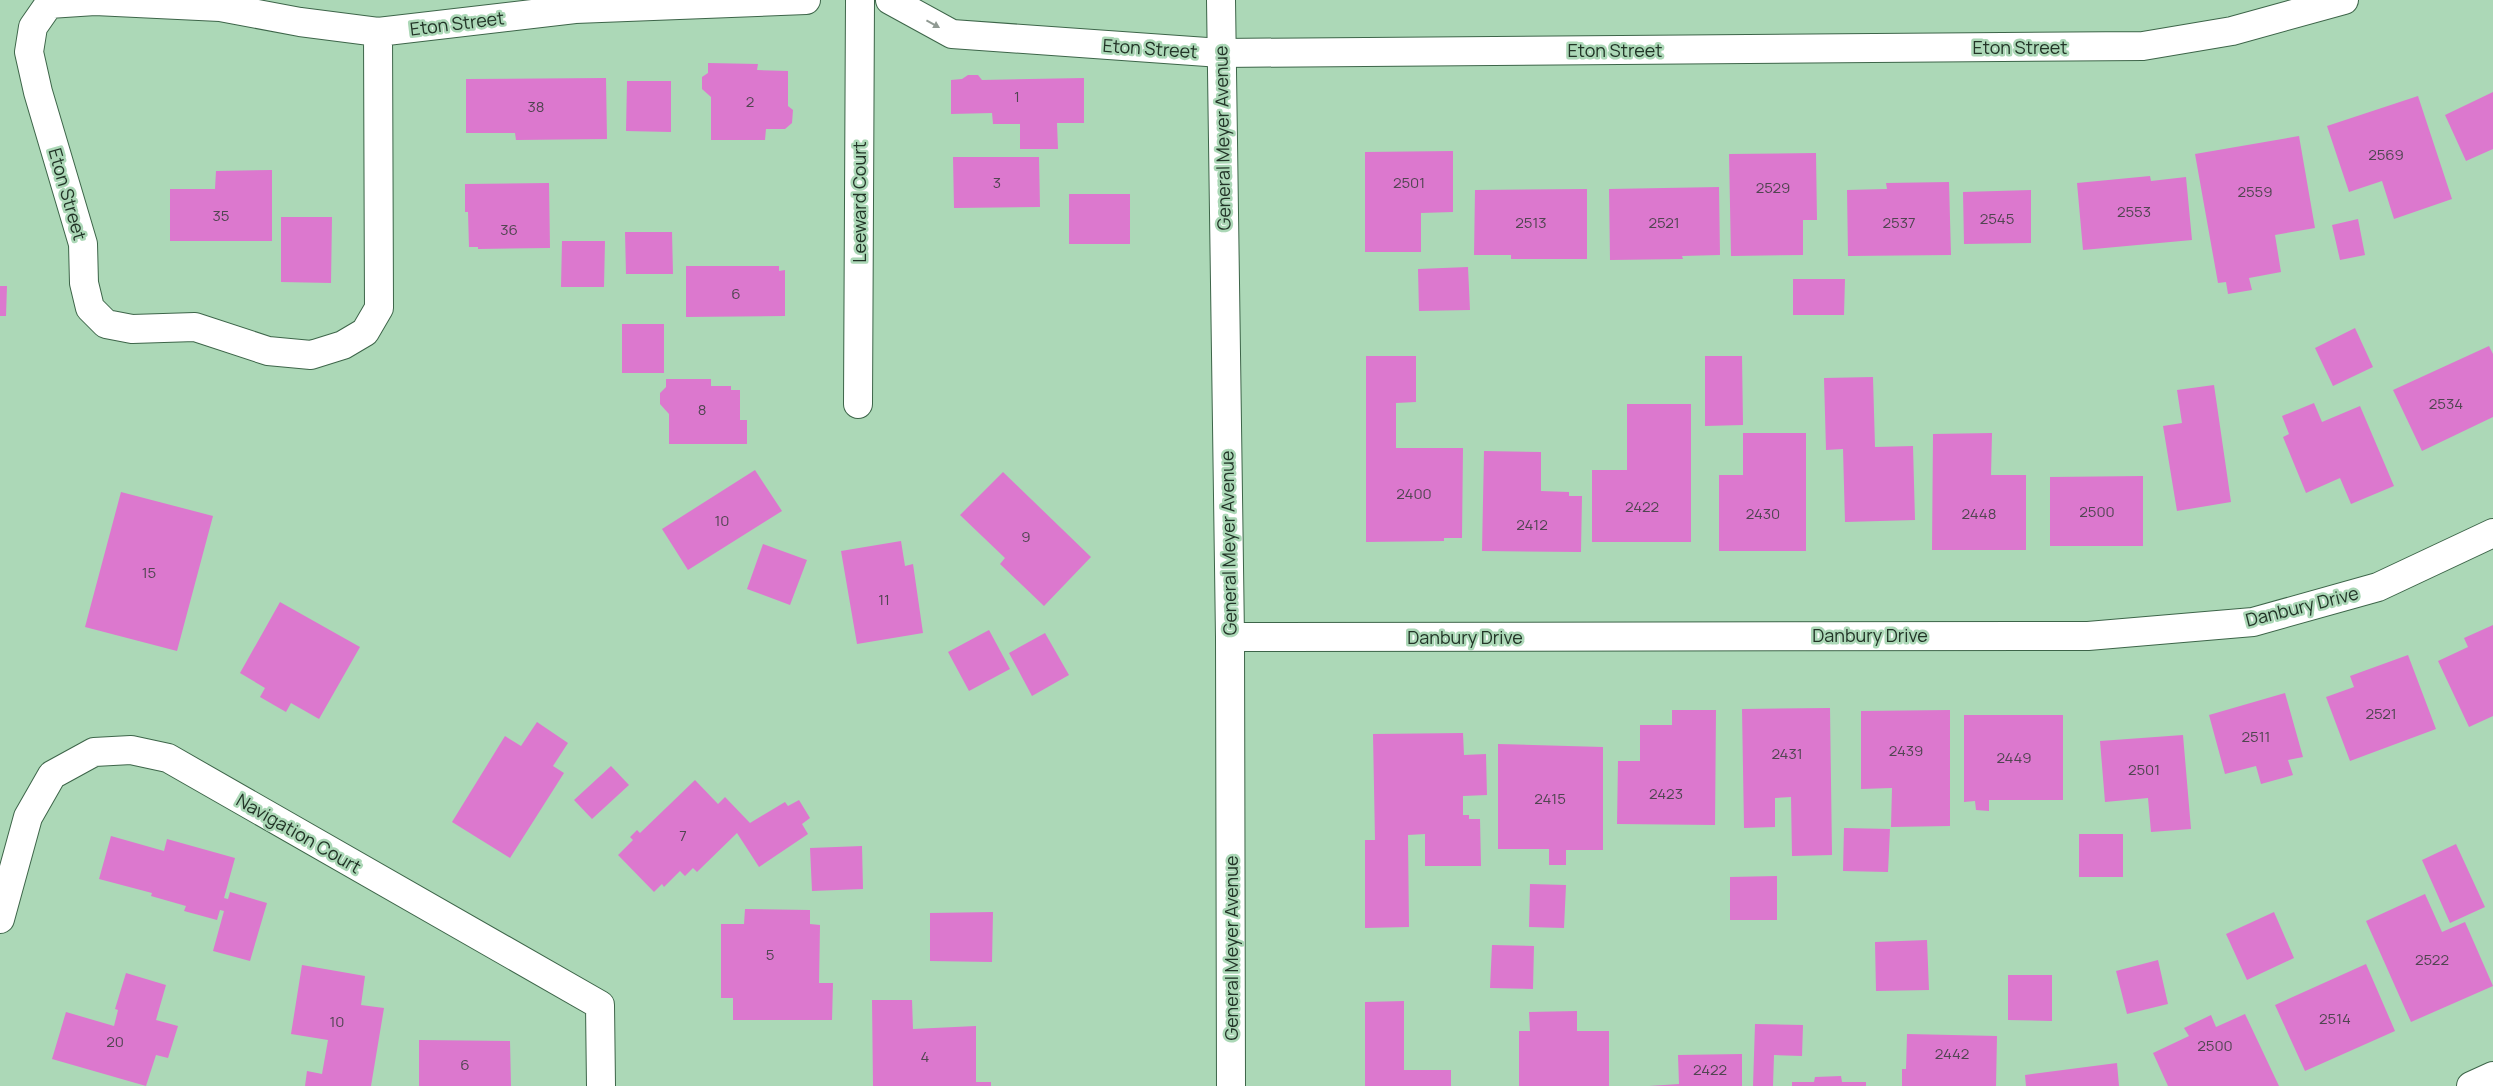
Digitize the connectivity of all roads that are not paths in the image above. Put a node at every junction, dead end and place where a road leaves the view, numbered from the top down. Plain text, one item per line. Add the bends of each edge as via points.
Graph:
1 (806, 0) edge
2 (860, 0) edge
3 (890, 0) edge
4 (1221, 0) edge
5 (2344, 0) edge
6 (378, 32) junction
7 (1221, 53) junction
8 (858, 404) dead end
9 (2493, 533) edge
10 (1230, 638) junction
11 (0, 920) edge
12 (2493, 1076) edge
13 (601, 1086) edge
14 (1231, 1086) edge
15 (2471, 1086) edge

1 - 6 street, Eton Street via 574,9
2 - 8 street, Leeward Court
3 -> 7 street, Eton Street via 952,34
4 - 7 street, General Meyer Avenue
5 - 7 street, Eton Street via 2232,32 2143,46
6 - 6 street, Eton Street via 220,7 95,1 49,4 33,27 30,52 38,92 83,244 84,283 90,308 106,324 132,329 195,327 268,351 311,355 342,345 365,332 379,308
7 - 10 street, General Meyer Avenue
9 - 10 street, Danbury Drive via 2378,587 2253,622 2088,636
10 - 14 street, General Meyer Avenue
11 - 13 street, Navigation Court via 28,817 52,775 94,752 131,750 168,758 600,1005
12 - 15 street

